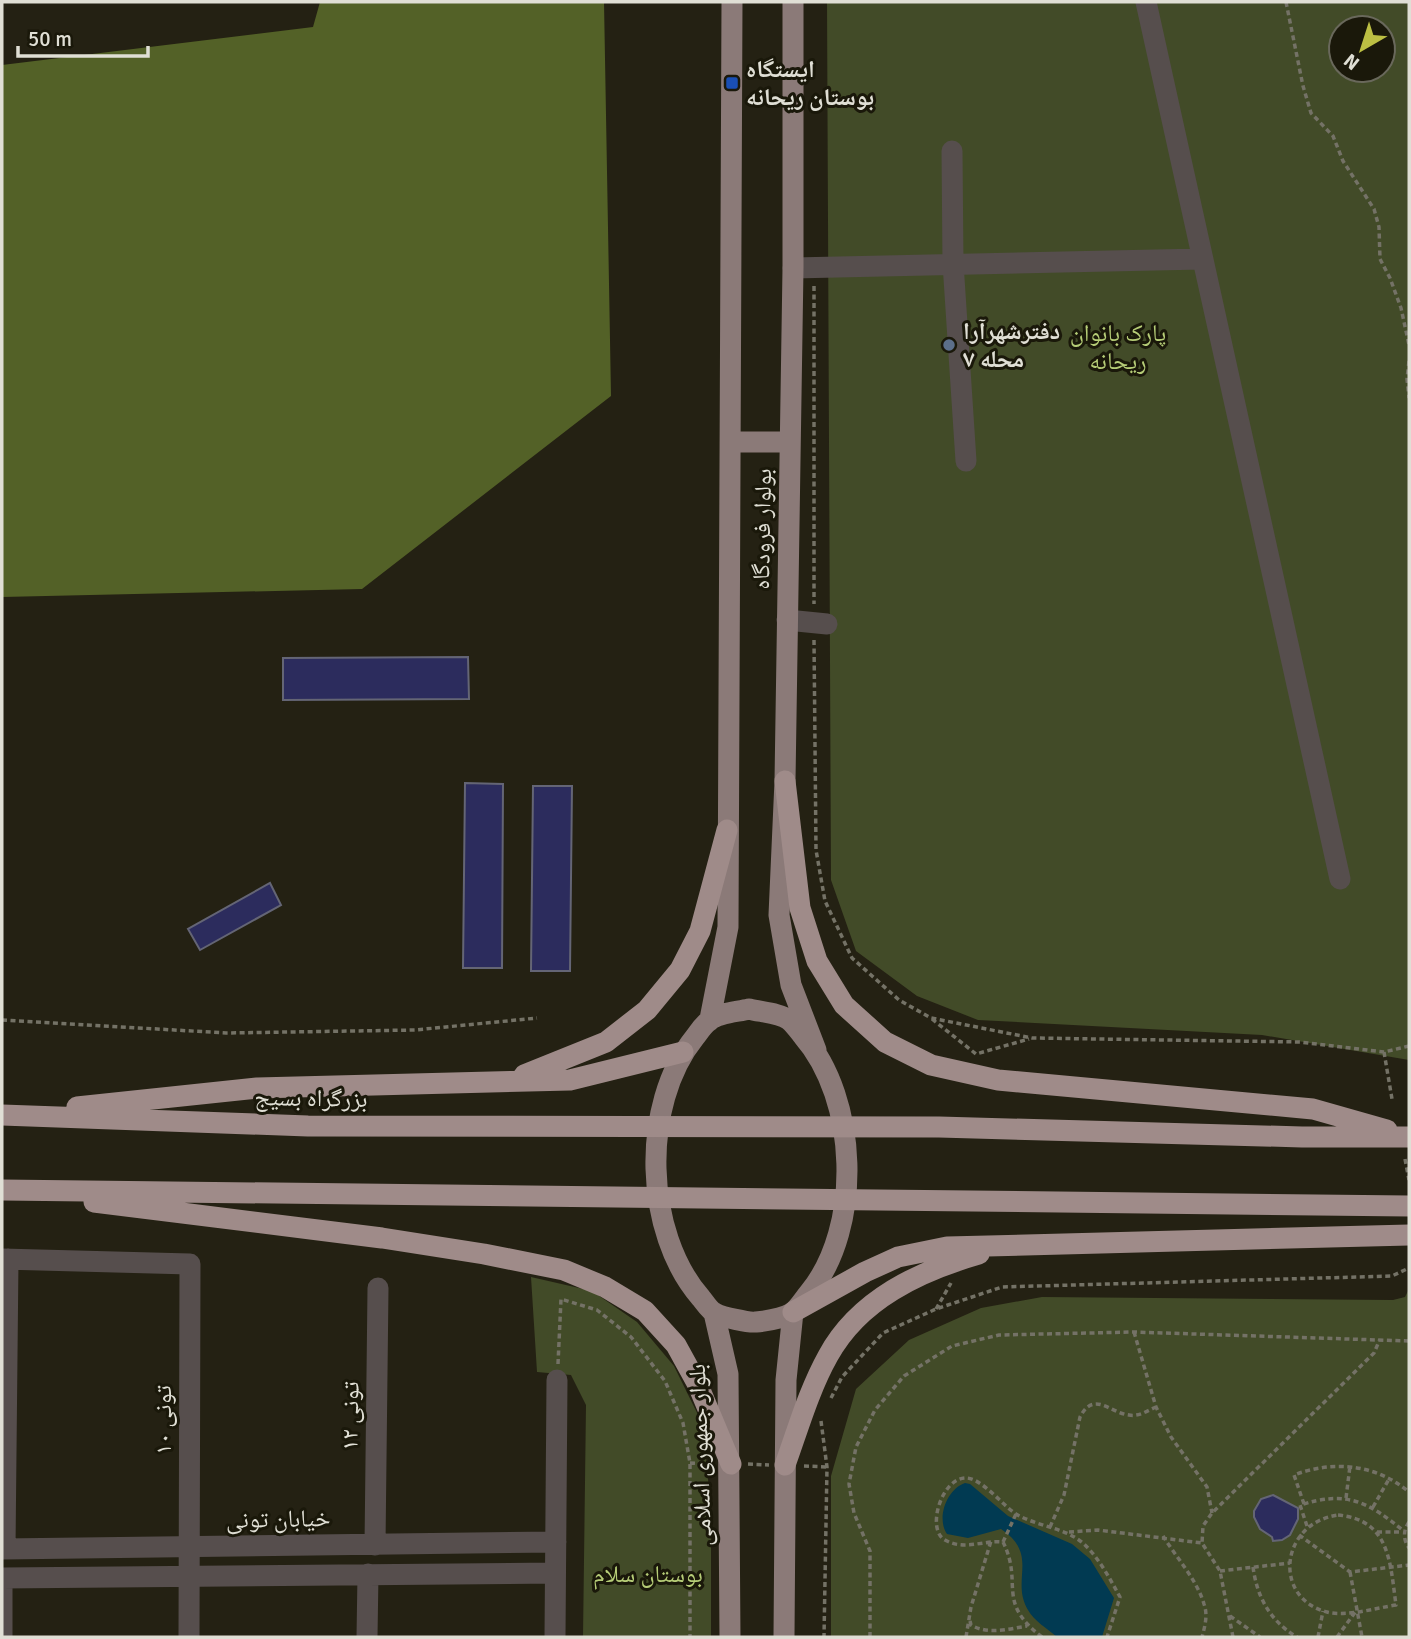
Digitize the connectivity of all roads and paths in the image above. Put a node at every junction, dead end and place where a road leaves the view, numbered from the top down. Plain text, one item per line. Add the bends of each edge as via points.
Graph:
1 (732, 2) edge
2 (793, 2) edge
3 (1146, 2) edge
4 (1286, 2) edge
5 (952, 151) dead end
6 (1202, 259) junction
7 (953, 263) junction
8 (803, 267) junction
9 (1409, 345) edge
10 (1409, 361) edge
11 (1409, 398) edge
12 (731, 442) junction
13 (789, 442) junction
14 (966, 461) dead end
15 (787, 620) junction
16 (820, 623) junction
17 (785, 781) junction
18 (727, 830) junction
19 (1340, 879) dead end
20 (537, 1018) dead end
21 (931, 1018) junction
22 (710, 1019) junction
23 (2, 1020) edge
24 (1032, 1038) junction
25 (1409, 1046) edge
26 (816, 1050) junction
27 (683, 1052) junction
28 (1384, 1052) junction
29 (506, 1082) junction
30 (1392, 1099) dead end
31 (2, 1115) edge
32 (1409, 1137) edge
33 (1405, 1159) dead end
34 (1409, 1180) edge
35 (2, 1191) edge
36 (1409, 1206) edge
37 (1377, 1207) junction
38 (1409, 1212) edge
39 (1409, 1235) edge
40 (1006, 1246) junction
41 (5, 1259) edge
42 (1409, 1268) edge
43 (954, 1278) dead end
44 (378, 1288) dead end
45 (936, 1309) junction
46 (793, 1312) junction
47 (714, 1313) junction
48 (1134, 1332) junction
49 (1380, 1339) junction
50 (1409, 1341) edge
51 (557, 1380) joint
52 (1156, 1407) junction
53 (826, 1408) dead end
54 (821, 1418) dead end
55 (690, 1463) junction
56 (730, 1464) junction
57 (785, 1465) junction
58 (827, 1466) junction
59 (1350, 1466) junction
60 (1389, 1479) junction
61 (1409, 1492) edge
62 (1346, 1497) junction
63 (1304, 1504) junction
64 (1373, 1507) junction
65 (1212, 1513) junction
66 (1016, 1514) junction
67 (1409, 1522) edge
68 (1307, 1526) junction
69 (1050, 1527) junction
70 (1067, 1532) junction
71 (1377, 1532) junction
72 (1405, 1532) junction
73 (1299, 1535) junction
74 (1162, 1536) junction
75 (991, 1541) junction
76 (556, 1542) junction
77 (1003, 1542) junction
78 (1202, 1542) junction
79 (375, 1545) junction
80 (189, 1547) junction
81 (1409, 1548) edge
82 (4, 1549) edge
83 (1290, 1563) junction
84 (1409, 1565) edge
85 (1253, 1567) junction
86 (1391, 1567) junction
87 (1220, 1571) junction
88 (1350, 1572) junction
89 (555, 1573) junction
90 (368, 1574) junction
91 (189, 1576) junction
92 (2, 1578) edge
93 (1323, 1611) junction
94 (1356, 1611) junction
95 (1229, 1615) junction
96 (969, 1617) junction
97 (1027, 1626) junction
98 (2, 1637) edge
99 (189, 1637) edge
100 (367, 1637) edge
101 (555, 1637) edge
102 (690, 1637) edge
103 (730, 1637) edge
104 (784, 1637) edge
105 (824, 1637) edge
106 (870, 1637) edge
107 (966, 1637) edge
108 (1042, 1637) edge
109 (1107, 1637) edge
110 (1202, 1637) edge
111 (1233, 1637) edge
112 (1260, 1637) edge
113 (1297, 1637) edge
114 (1318, 1637) edge
115 (1337, 1637) edge
116 (1362, 1637) edge

1 - 12 main road, بولوار فرودگاه
2 - 8 main road, بولوار فرودگاه
3 - 6 street
4 - 9 path via 1311,113 1333,136 1343,161 1374,209 1380,259 1401,308
5 - 7 street
6 - 7 street
6 - 19 street
7 - 8 street
7 - 14 street
8 - 13 main road, بولوار فرودگاه
8 - 16 path
10 - 11 path
12 - 13 main road
12 - 18 main road, بولوار فرودگاه
13 - 15 main road, بولوار فرودگاه
15 - 16 street
15 - 17 main road, بولوار فرودگاه
16 - 21 path via 816,850 825,901 852,958 899,1000
17 - 26 main road, بولوار فرودگاه via 779,915 791,985
17 - 32 highway via 800,908 817,961 844,1004 885,1042 931,1065 998,1080 1313,1109
18 - 22 main road, بولوار فرودگاه via 727,928
18 - 29 highway via 700,931 680,970 648,1010 606,1042
20 - 23 path via 415,1030 226,1033
21 - 24 path
21 - 24 path via 976,1054
22 - 26 main road via 749,1009 788,1018
22 - 27 main road
24 - 28 path via 1300,1042
25 - 28 path
26 - 46 main road via 840,1113 846,1190 834,1247 819,1280
27 - 29 highway via 570,1080
27 - 47 main road via 661,1115 657,1192 671,1248 687,1282
28 - 30 path
29 - 31 highway via 257,1088
31 - 32 highway, بزرگراه بسیج via 308,1126 939,1127
33 - 34 path
35 - 37 highway
35 - 56 highway via 382,1238 564,1270 645,1311 676,1345 698,1385
36 - 37 highway
37 - 38 highway
39 - 40 highway
40 - 46 highway via 947,1247 898,1257
40 - 57 highway via 947,1263 901,1284 859,1314 829,1354
41 - 80 street, تونی ۱۰ via 190,1264
41 - 82 street
42 - 45 path via 1392,1276 1002,1287
43 - 45 path
44 - 79 street, تونی ۱۲
45 - 53 path via 883,1333 842,1377
46 - 47 main road via 754,1323
46 - 57 main road
47 - 56 main road, بلوار جمهوری اسلامی via 728,1374
48 - 49 path
48 - 52 path
48 - 106 path via 999,1335 952,1346 904,1376 882,1401 856,1447 849,1484 854,1513 870,1551
49 - 50 path
49 - 65 path via 1374,1353
51 - 55 path via 561,1299 597,1310 631,1337 665,1381 683,1423
51 - 76 street
52 - 65 path via 1207,1487
52 - 69 path via 1137,1415 1099,1404 1084,1409 1063,1495
54 - 58 path
55 - 56 path
55 - 102 path
56 - 57 path
56 - 103 main road, بلوار جمهوری اسلامی
57 - 58 path
57 - 104 main road
58 - 105 path
59 - 60 path
59 - 62 path
59 - 63 path via 1327,1465 1294,1475
60 - 61 path
60 - 64 path
62 - 63 path
62 - 64 path
63 - 68 path via 1300,1505
64 - 72 path
65 - 78 path via 1203,1527
66 - 69 path
66 - 75 path via 978,1481 966,1477 947,1486 937,1515 938,1533 957,1545
66 - 77 path
67 - 72 path
68 - 71 path via 1338,1515 1359,1519
68 - 73 path
69 - 70 path
70 - 74 path
70 - 109 path via 1090,1552 1120,1597
71 - 72 path
71 - 86 path
72 - 81 path
73 - 83 path
73 - 88 path
74 - 78 path
74 - 110 path via 1205,1605
75 - 77 path
75 - 96 path
76 - 79 street, خیابان تونی
76 - 89 street
77 - 97 path via 1012,1568 1012,1601
78 - 87 path
79 - 80 street, خیابان تونی
80 - 82 street, خیابان تونی
80 - 91 street, تونی ۱۰
83 - 85 path
83 - 93 path via 1298,1592
84 - 86 path
85 - 87 path
85 - 113 path via 1266,1608
86 - 88 path
86 - 94 path via 1396,1605
87 - 95 path
88 - 94 path
89 - 90 street
89 - 101 street
90 - 91 street
90 - 100 street
91 - 92 street
91 - 99 street, تونی ۱۰
92 - 98 street
93 - 94 path
93 - 114 path
94 - 115 path
94 - 116 path
95 - 111 path
95 - 112 path
96 - 97 path via 971,1625 988,1630
96 - 107 path
97 - 108 path

